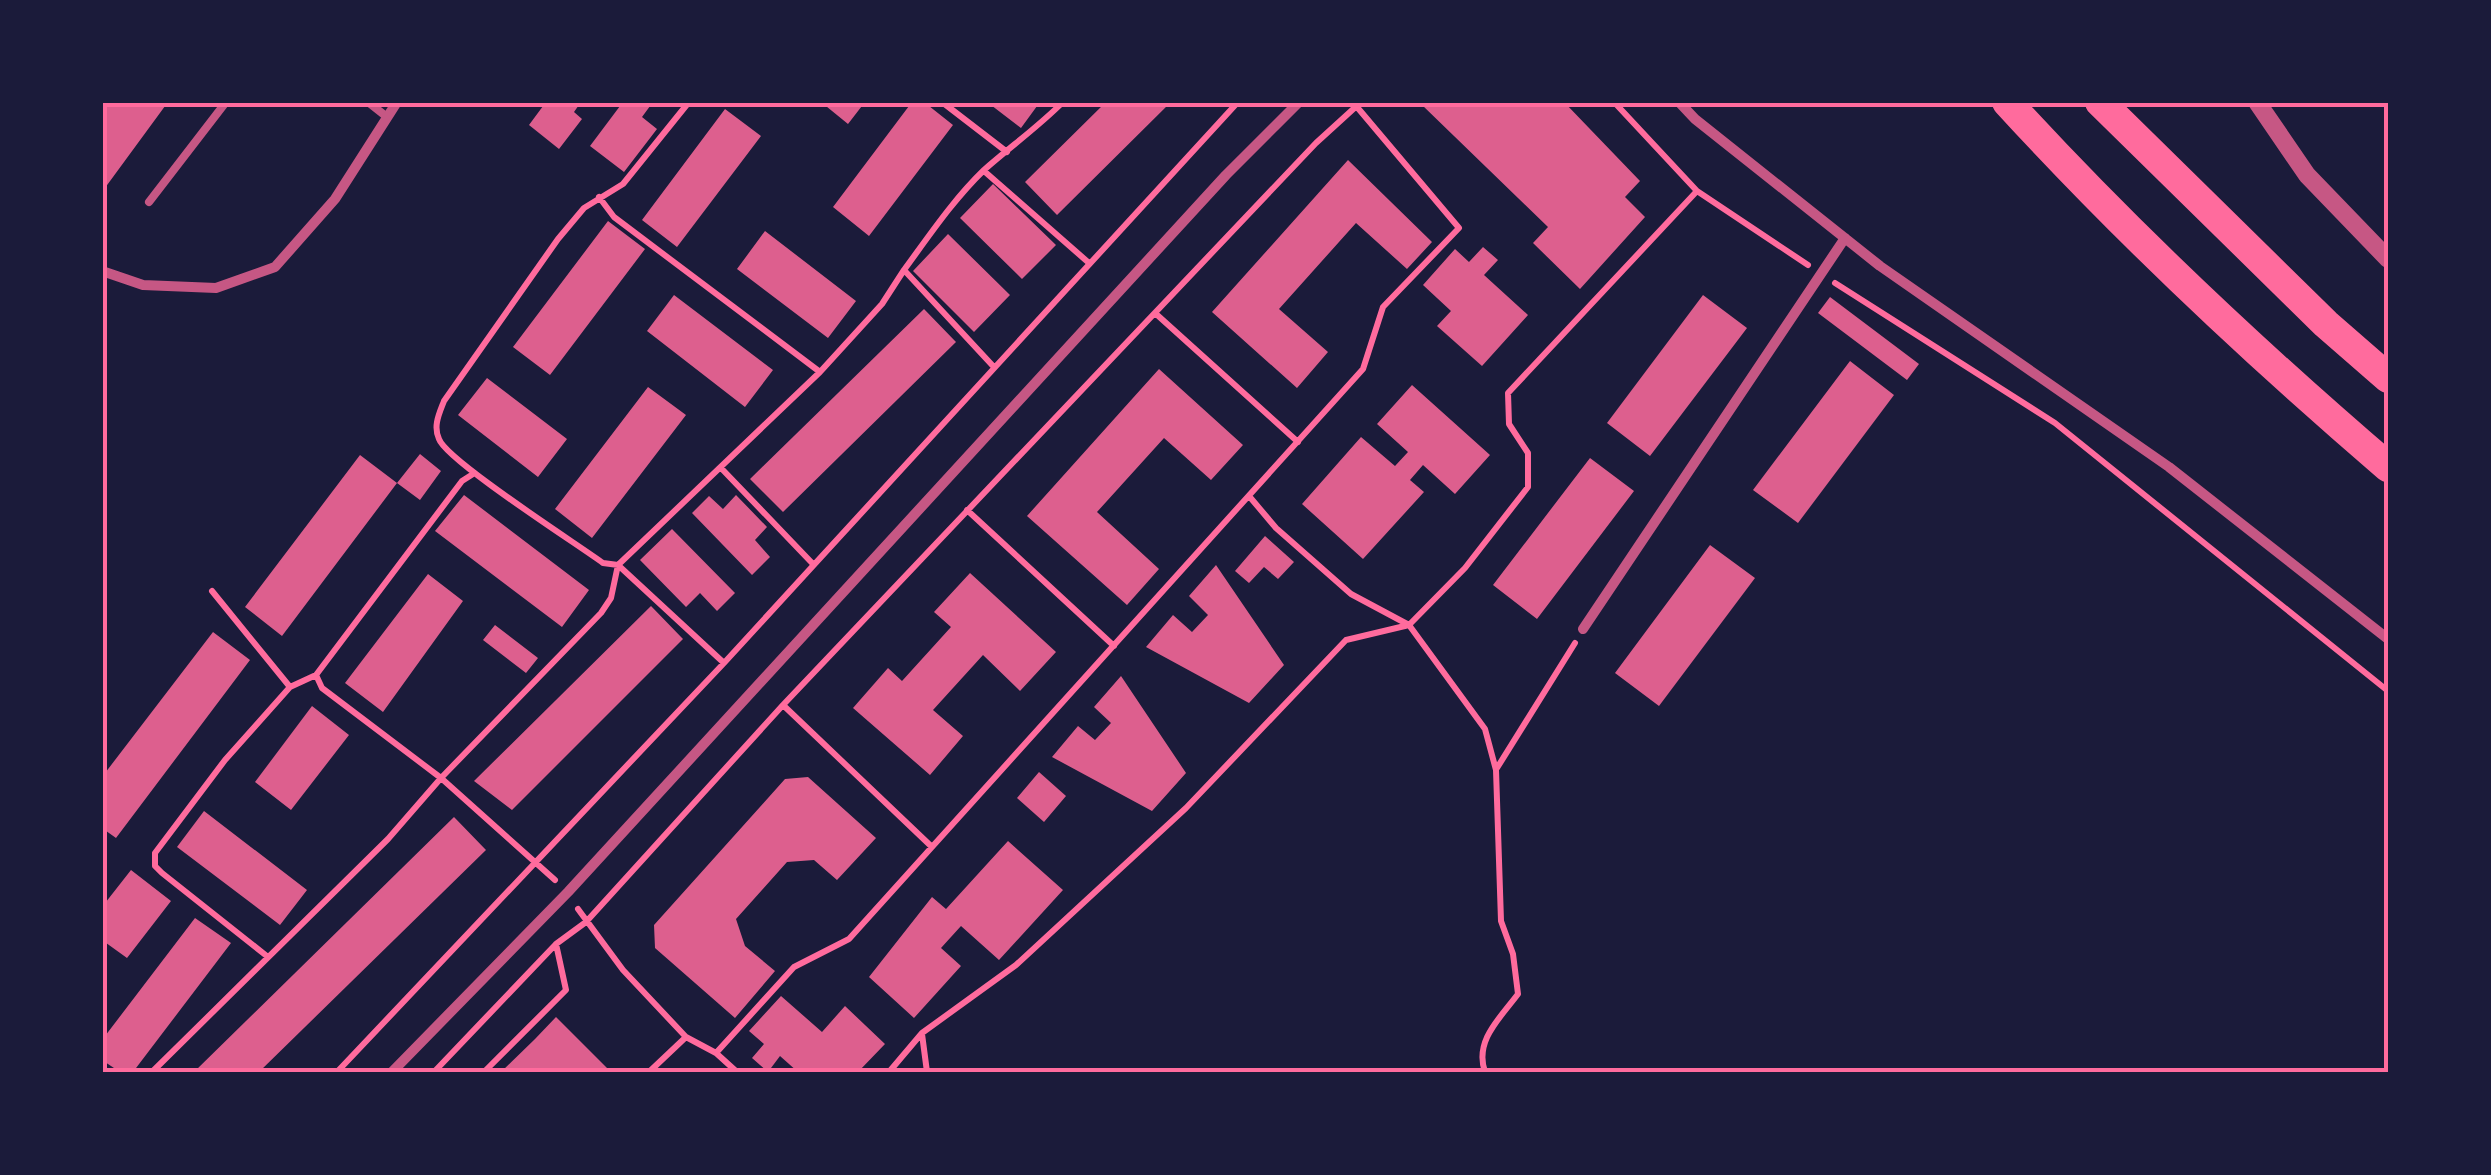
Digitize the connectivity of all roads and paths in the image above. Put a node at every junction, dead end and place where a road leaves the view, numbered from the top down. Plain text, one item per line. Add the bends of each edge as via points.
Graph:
1 (226, 102) edge
2 (368, 102) edge
3 (396, 102) edge
4 (689, 102) edge
5 (942, 102) edge
6 (1063, 102) edge
7 (1238, 102) edge
8 (1299, 102) edge
9 (1614, 102) edge
10 (1679, 102) edge
11 (2006, 102) edge
12 (2100, 102) edge
13 (2258, 102) edge
14 (1359, 104) edge
15 (387, 117) junction
16 (1007, 152) junction
17 (984, 171) junction
18 (1697, 191) junction
19 (599, 197) junction
20 (149, 202) dead end
21 (1845, 238) junction
22 (2388, 260) edge
23 (1088, 263) junction
24 (904, 270) junction
25 (102, 271) edge
26 (1821, 274) junction
27 (1155, 312) junction
28 (993, 366) junction
29 (820, 372) junction
30 (2388, 378) edge
31 (1298, 442) junction
32 (2388, 467) edge
33 (721, 468) junction
34 (473, 474) junction
35 (1249, 496) junction
36 (967, 510) junction
37 (813, 564) junction
38 (618, 566) junction
39 (212, 590) dead end
40 (1409, 625) junction
41 (1583, 629) joint
42 (2388, 639) edge
43 (1114, 646) junction
44 (724, 663) junction
45 (316, 675) junction
46 (290, 687) junction
47 (2388, 691) edge
48 (782, 705) junction
49 (1496, 770) junction
50 (442, 778) junction
51 (932, 848) junction
52 (538, 862) junction
53 (568, 892) junction
54 (586, 922) junction
55 (556, 944) junction
56 (268, 957) junction
57 (922, 1033) junction
58 (686, 1037) junction
59 (716, 1053) junction
60 (152, 1072) edge
61 (337, 1072) edge
62 (392, 1072) edge
63 (434, 1072) edge
64 (484, 1072) edge
65 (649, 1072) edge
66 (736, 1072) edge
67 (890, 1072) edge
68 (926, 1072) edge
69 (1485, 1072) edge

1 - 20 lane
2 - 15 lane
3 - 15 street
4 - 19 path via 623,184
5 - 16 path
6 - 16 path
7 - 23 path
8 - 53 street
9 - 18 path
10 - 21 street
11 - 32 highway via 2281,375
12 - 30 highway
13 - 22 street via 2307,175
14 - 27 path
14 - 31 path via 1459,228 1383,308 1363,369
15 - 25 street via 335,198 275,267 216,288 143,285
16 - 17 path
17 - 23 path
17 - 24 path
18 - 26 path
18 - 40 path via 1508,393 1509,424 1528,453 1528,486 1466,568
19 - 29 path via 614,216
19 - 34 path via 558,239 444,402 436,420 439,442
21 - 26 street
21 - 42 street via 2168,466
23 - 28 path
24 - 28 path
24 - 29 path
26 - 41 street
26 - 47 path via 2055,423
27 - 31 path
27 - 36 path
28 - 37 path
29 - 33 path
31 - 35 path
33 - 37 path
33 - 38 path
34 - 38 path via 603,563
34 - 45 path
35 - 40 path via 1351,594
35 - 43 path
36 - 43 path
36 - 48 path
37 - 44 path
38 - 44 path
38 - 50 path via 601,613
39 - 46 path
40 - 49 path via 1486,729
40 - 57 path via 1346,640 1186,808 1016,965
41 - 49 path
43 - 51 path
44 - 52 path
45 - 46 path
45 - 50 path via 322,688
46 - 56 path via 155,853 154,866
48 - 51 path
48 - 54 path
49 - 69 path via 1501,921 1518,994 1484,1040
50 - 52 path
50 - 56 path
51 - 59 path via 849,939 794,967
52 - 53 path
52 - 61 path
53 - 54 path
53 - 62 street
54 - 55 path
54 - 58 path
55 - 63 path
55 - 64 path via 566,990
56 - 60 path
57 - 67 path
57 - 68 path
58 - 59 path
58 - 65 path
59 - 66 path

